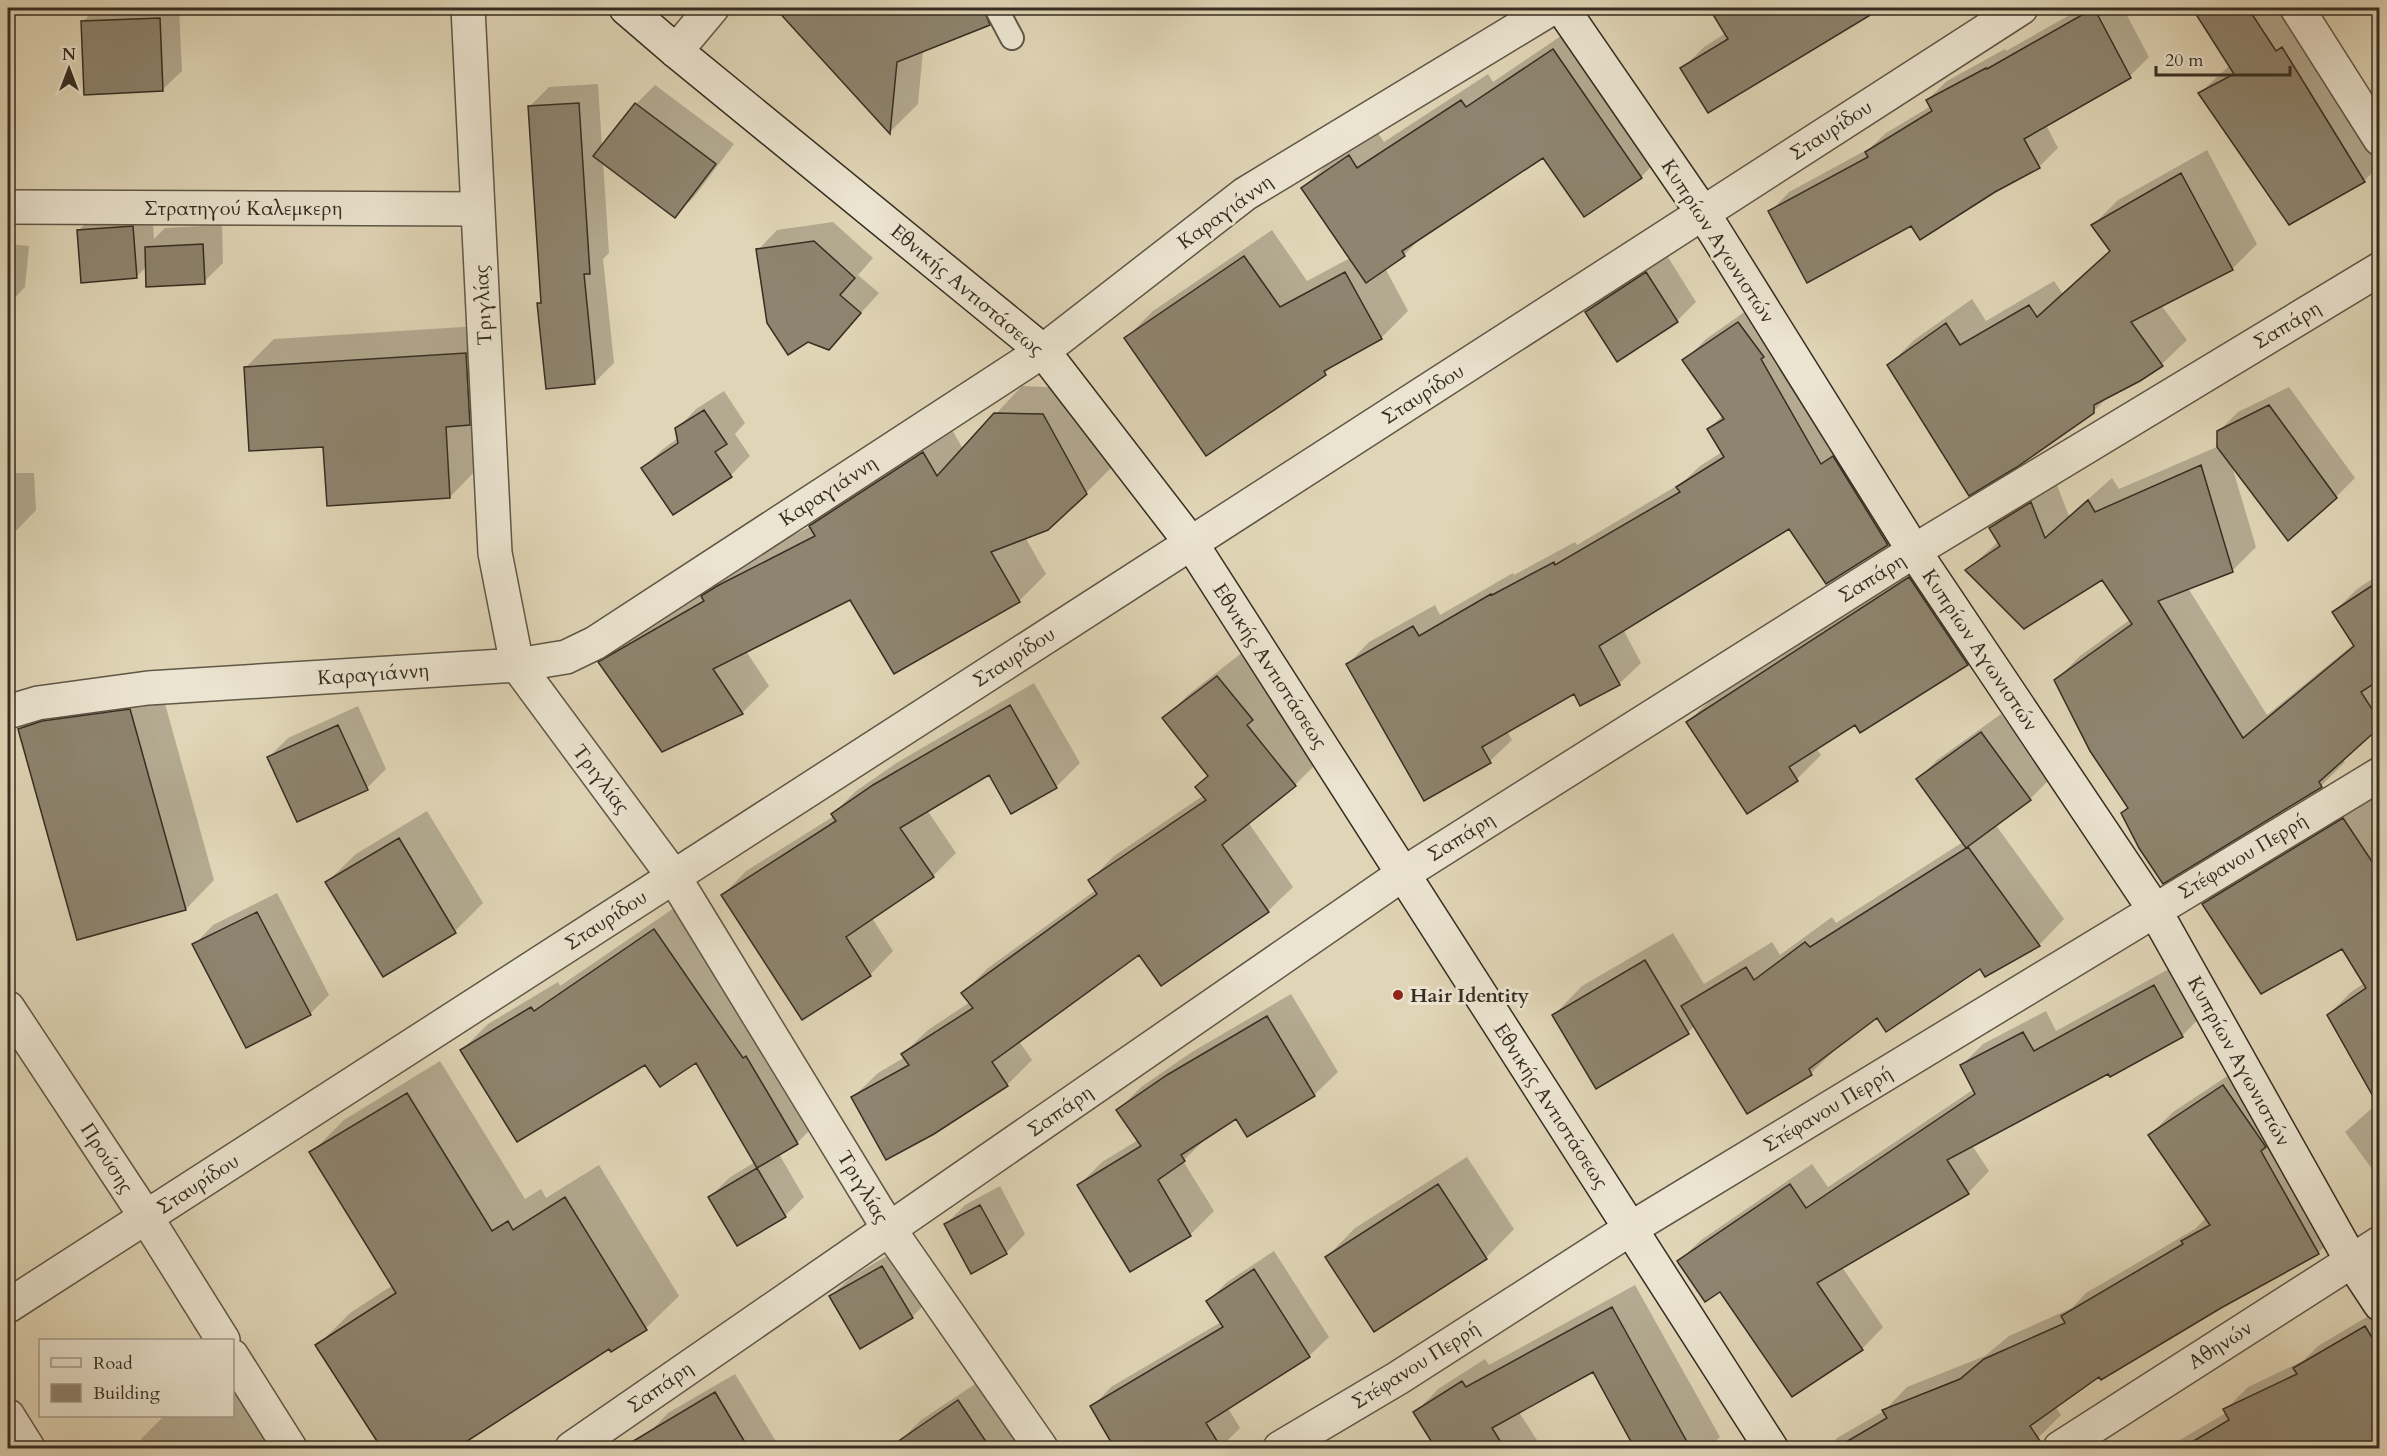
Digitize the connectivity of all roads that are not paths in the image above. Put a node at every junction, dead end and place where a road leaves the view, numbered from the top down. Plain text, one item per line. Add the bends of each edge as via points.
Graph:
1 (468, 8) edge
2 (626, 8) edge
3 (712, 8) edge
4 (996, 8) edge
5 (1552, 8) edge
6 (1562, 8) edge
7 (2021, 8) edge
8 (2297, 8) edge
9 (1012, 38) dead end
10 (676, 51) junction
11 (2379, 139) edge
12 (8, 207) edge
13 (478, 209) junction
14 (1703, 213) junction
15 (2379, 269) edge
16 (1043, 351) junction
17 (1191, 543) junction
18 (1914, 551) junction
19 (517, 665) junction
20 (8, 712) edge
21 (2379, 774) edge
22 (1403, 874) junction
23 (674, 877) junction
24 (2154, 909) junction
25 (8, 1008) edge
26 (146, 1217) junction
27 (889, 1229) junction
28 (1630, 1229) junction
29 (2379, 1244) edge
30 (2351, 1260) junction
31 (2379, 1304) edge
32 (8, 1306) edge
33 (222, 1339) edge
34 (234, 1359) edge
35 (8, 1416) edge
36 (28, 1449) edge
37 (290, 1449) edge
38 (572, 1449) edge
39 (1041, 1449) edge
40 (1280, 1449) edge
41 (1771, 1449) edge
42 (2060, 1449) edge

1 - 13 street, Τριγλίας
2 - 10 street, Εθνικής Αντιστάσεως
3 - 10 street
4 - 9 lane
5 - 16 street, Καραγιάννη via 1245,194
6 - 14 street, Κυπρίων Αγωνιστών
7 - 14 street, Σταυρίδου
8 - 11 street
10 - 16 street, Εθνικής Αντιστάσεως
12 - 13 street, Στρατηγού Καλεμκερη
13 - 19 street, Τριγλίας via 495,553
14 - 17 street, Σταυρίδου
14 - 18 street, Κυπρίων Αγωνιστών
15 - 18 street, Σαπάρη
16 - 17 street, Εθνικής Αντιστάσεως
16 - 19 street, Καραγιάννη via 595,643 566,657
17 - 22 street, Εθνικής Αντιστάσεως
17 - 23 street, Σταυρίδου
18 - 22 street, Σαπάρη
18 - 24 street, Κυπρίων Αγωνιστών
19 - 20 street, Καραγιάννη via 148,688 38,703
19 - 23 street, Τριγλίας
21 - 24 street, Στέφανου Περρή
22 - 27 street, Σαπάρη
22 - 28 street, Εθνικής Αντιστάσεως
23 - 26 street, Σταυρίδου
23 - 27 street, Τριγλίας
24 - 28 street, Στέφανου Περρή
24 - 30 street, Κυπρίων Αγωνιστών
25 - 26 street, Προύσης
26 - 32 street, Σταυρίδου
26 - 33 street, Προύσης
27 - 38 street, Σαπάρη
27 - 39 street, Τριγλίας
28 - 40 street, Στέφανου Περρή
28 - 41 street, Εθνικής Αντιστάσεως
29 - 30 street, Αθηνών
30 - 31 street, Κυπρίων Αγωνιστών
30 - 42 street, Αθηνών
34 - 37 street
35 - 36 street

